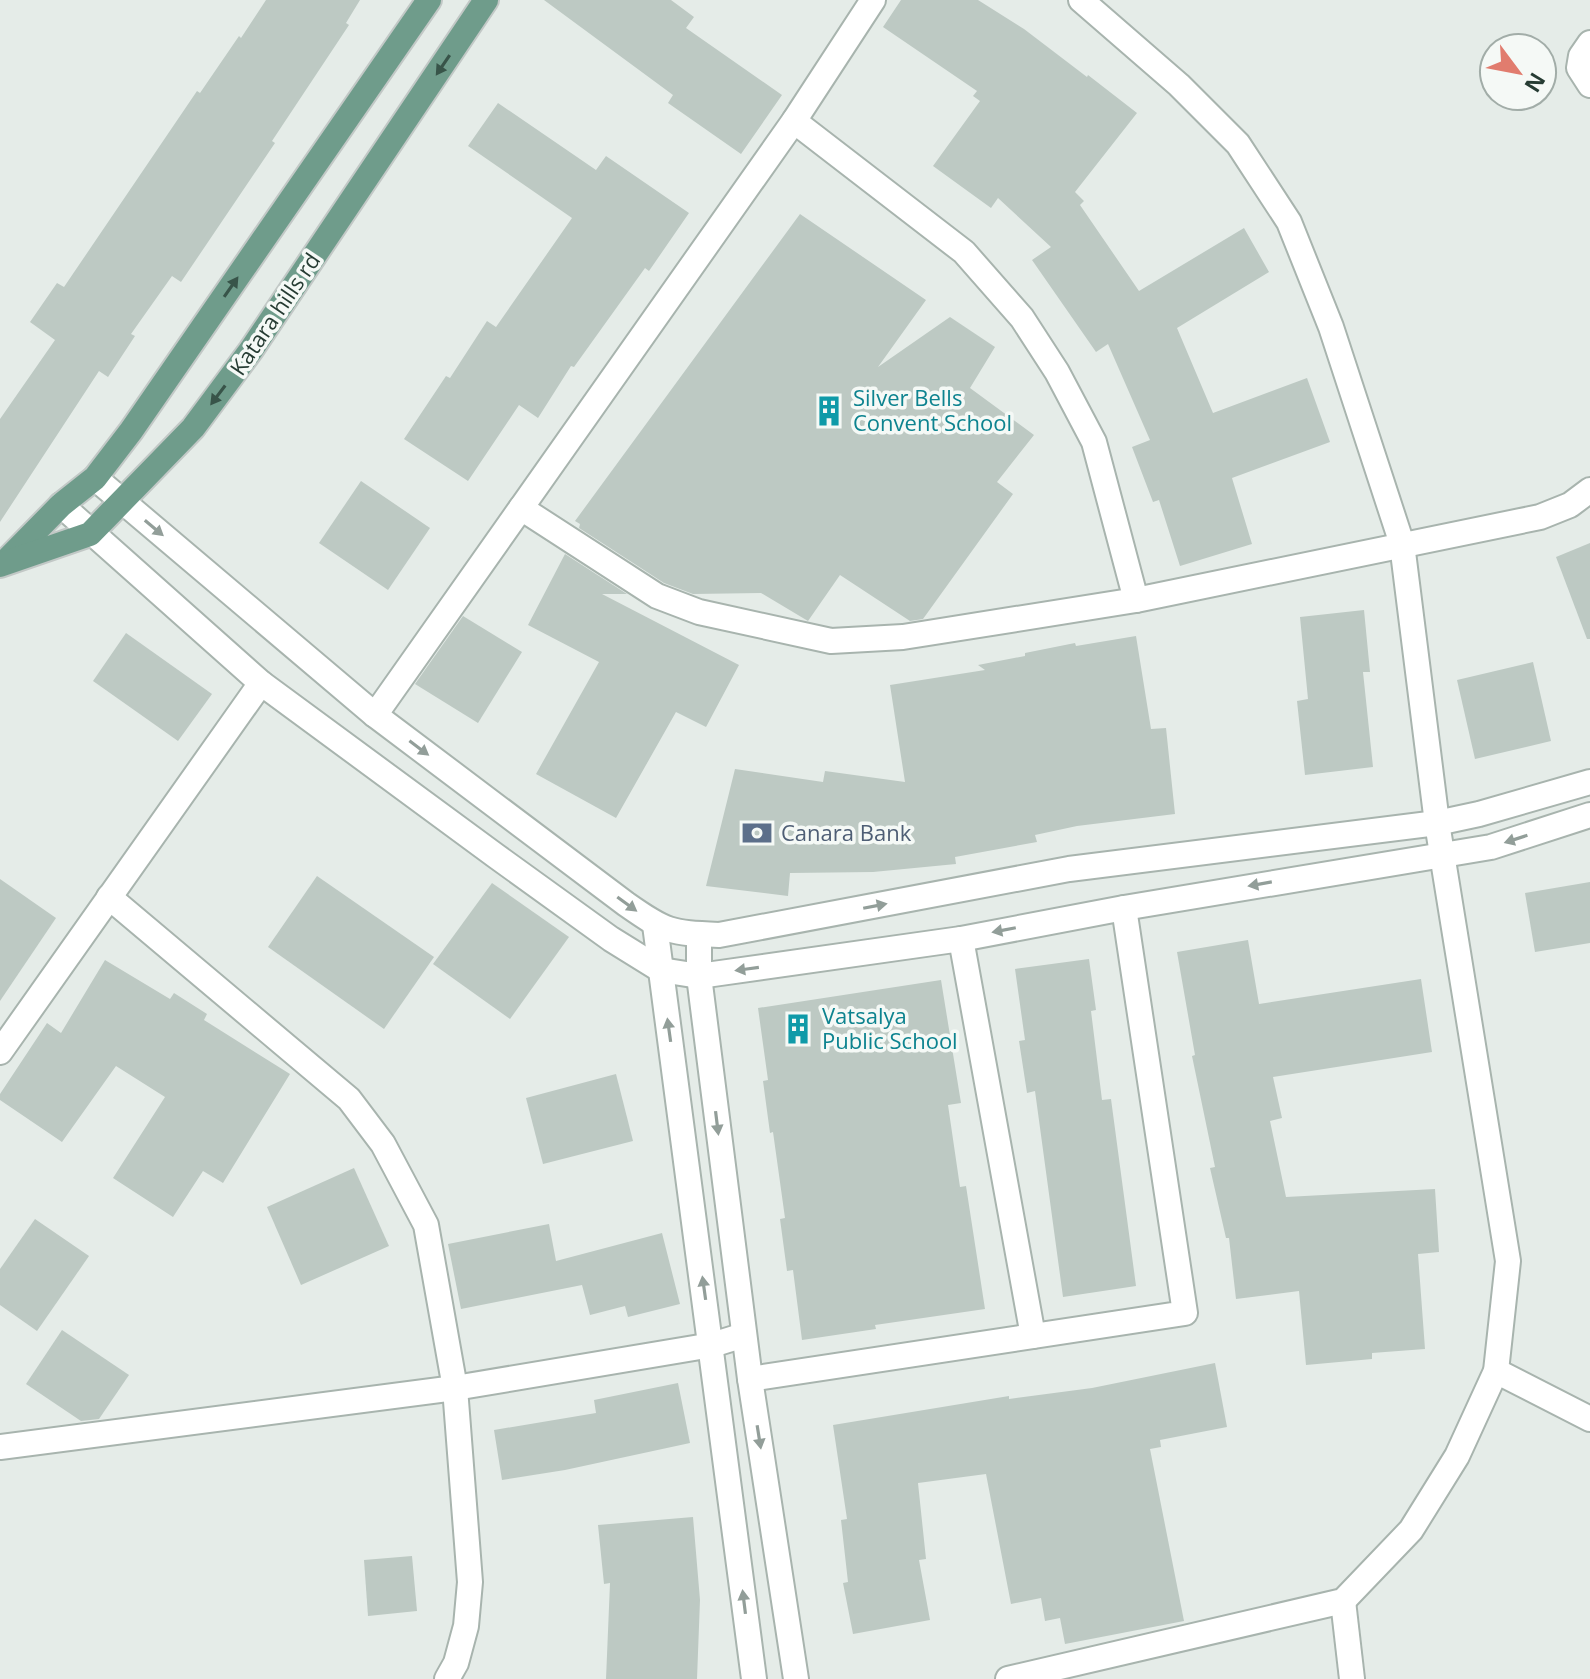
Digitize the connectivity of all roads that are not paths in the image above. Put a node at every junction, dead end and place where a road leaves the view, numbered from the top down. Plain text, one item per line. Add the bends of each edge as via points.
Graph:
1 (429, 0) edge
2 (486, 0) edge
3 (873, 0) edge
4 (1081, 0) edge
5 (1590, 43) edge
6 (1590, 85) edge
7 (794, 121) junction
8 (95, 478) junction
9 (1590, 490) edge
10 (123, 502) junction
11 (61, 505) junction
12 (521, 508) junction
13 (90, 534) junction
14 (1402, 544) junction
15 (2, 564) edge
16 (1136, 600) junction
17 (261, 683) junction
18 (375, 715) junction
19 (1590, 782) edge
20 (1590, 815) edge
21 (1437, 823) junction
22 (1443, 853) junction
23 (109, 897) junction
24 (1124, 908) junction
25 (655, 925) junction
26 (699, 935) junction
27 (961, 939) junction
28 (661, 970) junction
29 (699, 976) junction
30 (0, 1052) edge
31 (744, 1335) junction
32 (1033, 1336) junction
33 (712, 1345) junction
34 (1496, 1371) junction
35 (750, 1379) junction
36 (455, 1388) junction
37 (1590, 1419) edge
38 (0, 1447) edge
39 (1343, 1601) junction
40 (447, 1679) edge
41 (754, 1679) edge
42 (796, 1679) edge
43 (1008, 1679) edge
44 (1352, 1679) edge

8 -> 1 main road, Katara hills rd
2 -> 10 main road, Katara hills rd via 251,350 193,428
3 - 7 street
4 - 14 street via 1238,144 1289,222 1331,327
5 - 6 street via 1579,68
7 - 12 street
7 - 16 street via 964,252 1022,318 1094,442
8 - 10 street
8 - 11 main road, Katara hills rd
9 - 14 street via 1540,517
10 - 13 main road, Katara hills rd
10 -> 18 street
11 - 13 street
11 - 15 main road, Katara hills rd
12 - 16 street via 657,596 699,612 831,641 903,637
12 - 18 street
13 - 15 main road, Katara hills rd
13 - 17 street
14 - 16 street
14 - 21 street
17 - 23 street
17 - 28 street
18 -> 25 street
19 - 21 street
20 -> 22 street via 1491,847
21 - 22 street
26 -> 21 street via 1069,869
22 -> 24 street
22 - 34 street via 1508,1261
23 - 30 street
23 - 36 street via 349,1099 383,1144 426,1225
24 -> 27 street
24 - 32 street via 1185,1313
25 - 26 street
25 - 28 street
26 - 29 street
27 -> 29 street
27 - 32 street
28 - 29 street
33 -> 28 street
29 -> 31 street
31 - 33 street
31 - 35 street
32 - 35 street
33 - 36 street
41 -> 33 street
34 - 37 street
34 - 39 street via 1457,1456 1411,1530
35 -> 42 street
36 - 38 street
36 - 40 street via 470,1582 466,1626
39 - 43 street
39 - 44 street

